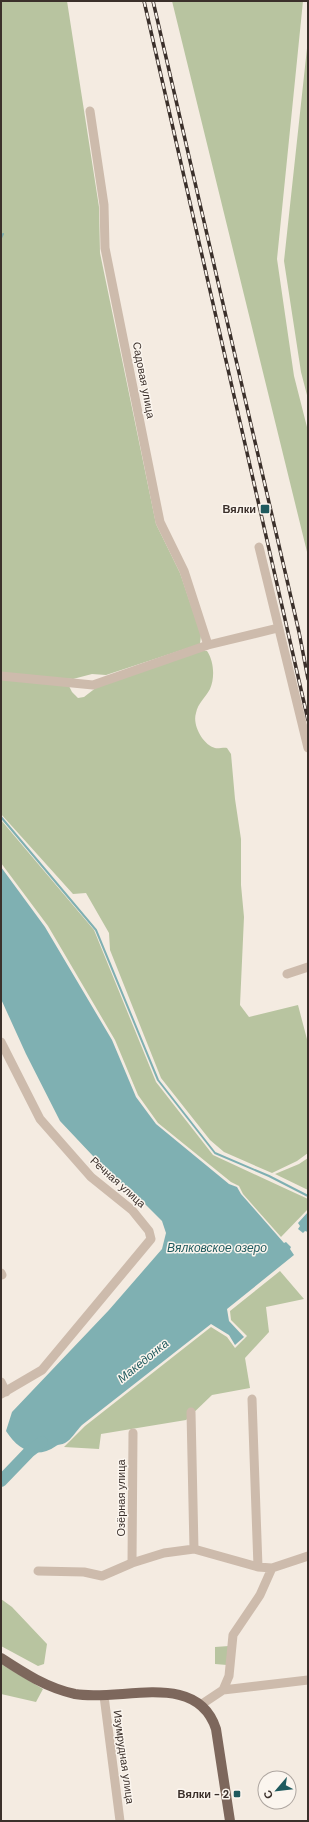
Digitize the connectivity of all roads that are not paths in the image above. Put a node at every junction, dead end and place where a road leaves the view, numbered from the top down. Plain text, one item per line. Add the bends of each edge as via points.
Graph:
1 (90, 111) dead end
2 (259, 547) dead end
3 (278, 628) junction
4 (208, 645) junction
5 (1, 676) edge
6 (308, 748) edge
7 (308, 967) edge
8 (287, 974) dead end
9 (1, 1042) edge
10 (1, 1382) edge
11 (4, 1393) edge
12 (252, 1399) dead end
13 (191, 1412) dead end
14 (133, 1433) dead end
15 (194, 1549) junction
16 (308, 1556) edge
17 (132, 1563) junction
18 (258, 1567) junction
19 (272, 1568) junction
20 (38, 1571) dead end
21 (1, 1658) edge
22 (308, 1680) edge
23 (223, 1690) junction
24 (104, 1696) junction
25 (202, 1704) junction
26 (120, 1821) edge
27 (230, 1821) edge

1 - 4 street, Садовая улица via 104,205 105,248 160,522 184,571
2 - 3 street
3 - 4 street
3 - 6 street
4 - 5 street via 93,685
7 - 8 street
9 - 11 street, Речная улица via 40,1119 91,1177 132,1210 149,1231 151,1239 42,1370
10 - 11 street
12 - 18 street
13 - 15 street
14 - 17 street, Озёрная улица
15 - 17 street via 164,1553
15 - 18 street
16 - 19 street
17 - 20 street via 102,1576 84,1572
18 - 19 street
19 - 23 street via 260,1594 233,1635 229,1676
21 - 24 main road via 34,1679 57,1689
22 - 23 street
23 - 25 street
24 - 25 main road via 170,1693
24 - 26 street, Изумрудная улица
25 - 27 main road via 211,1715 216,1728

